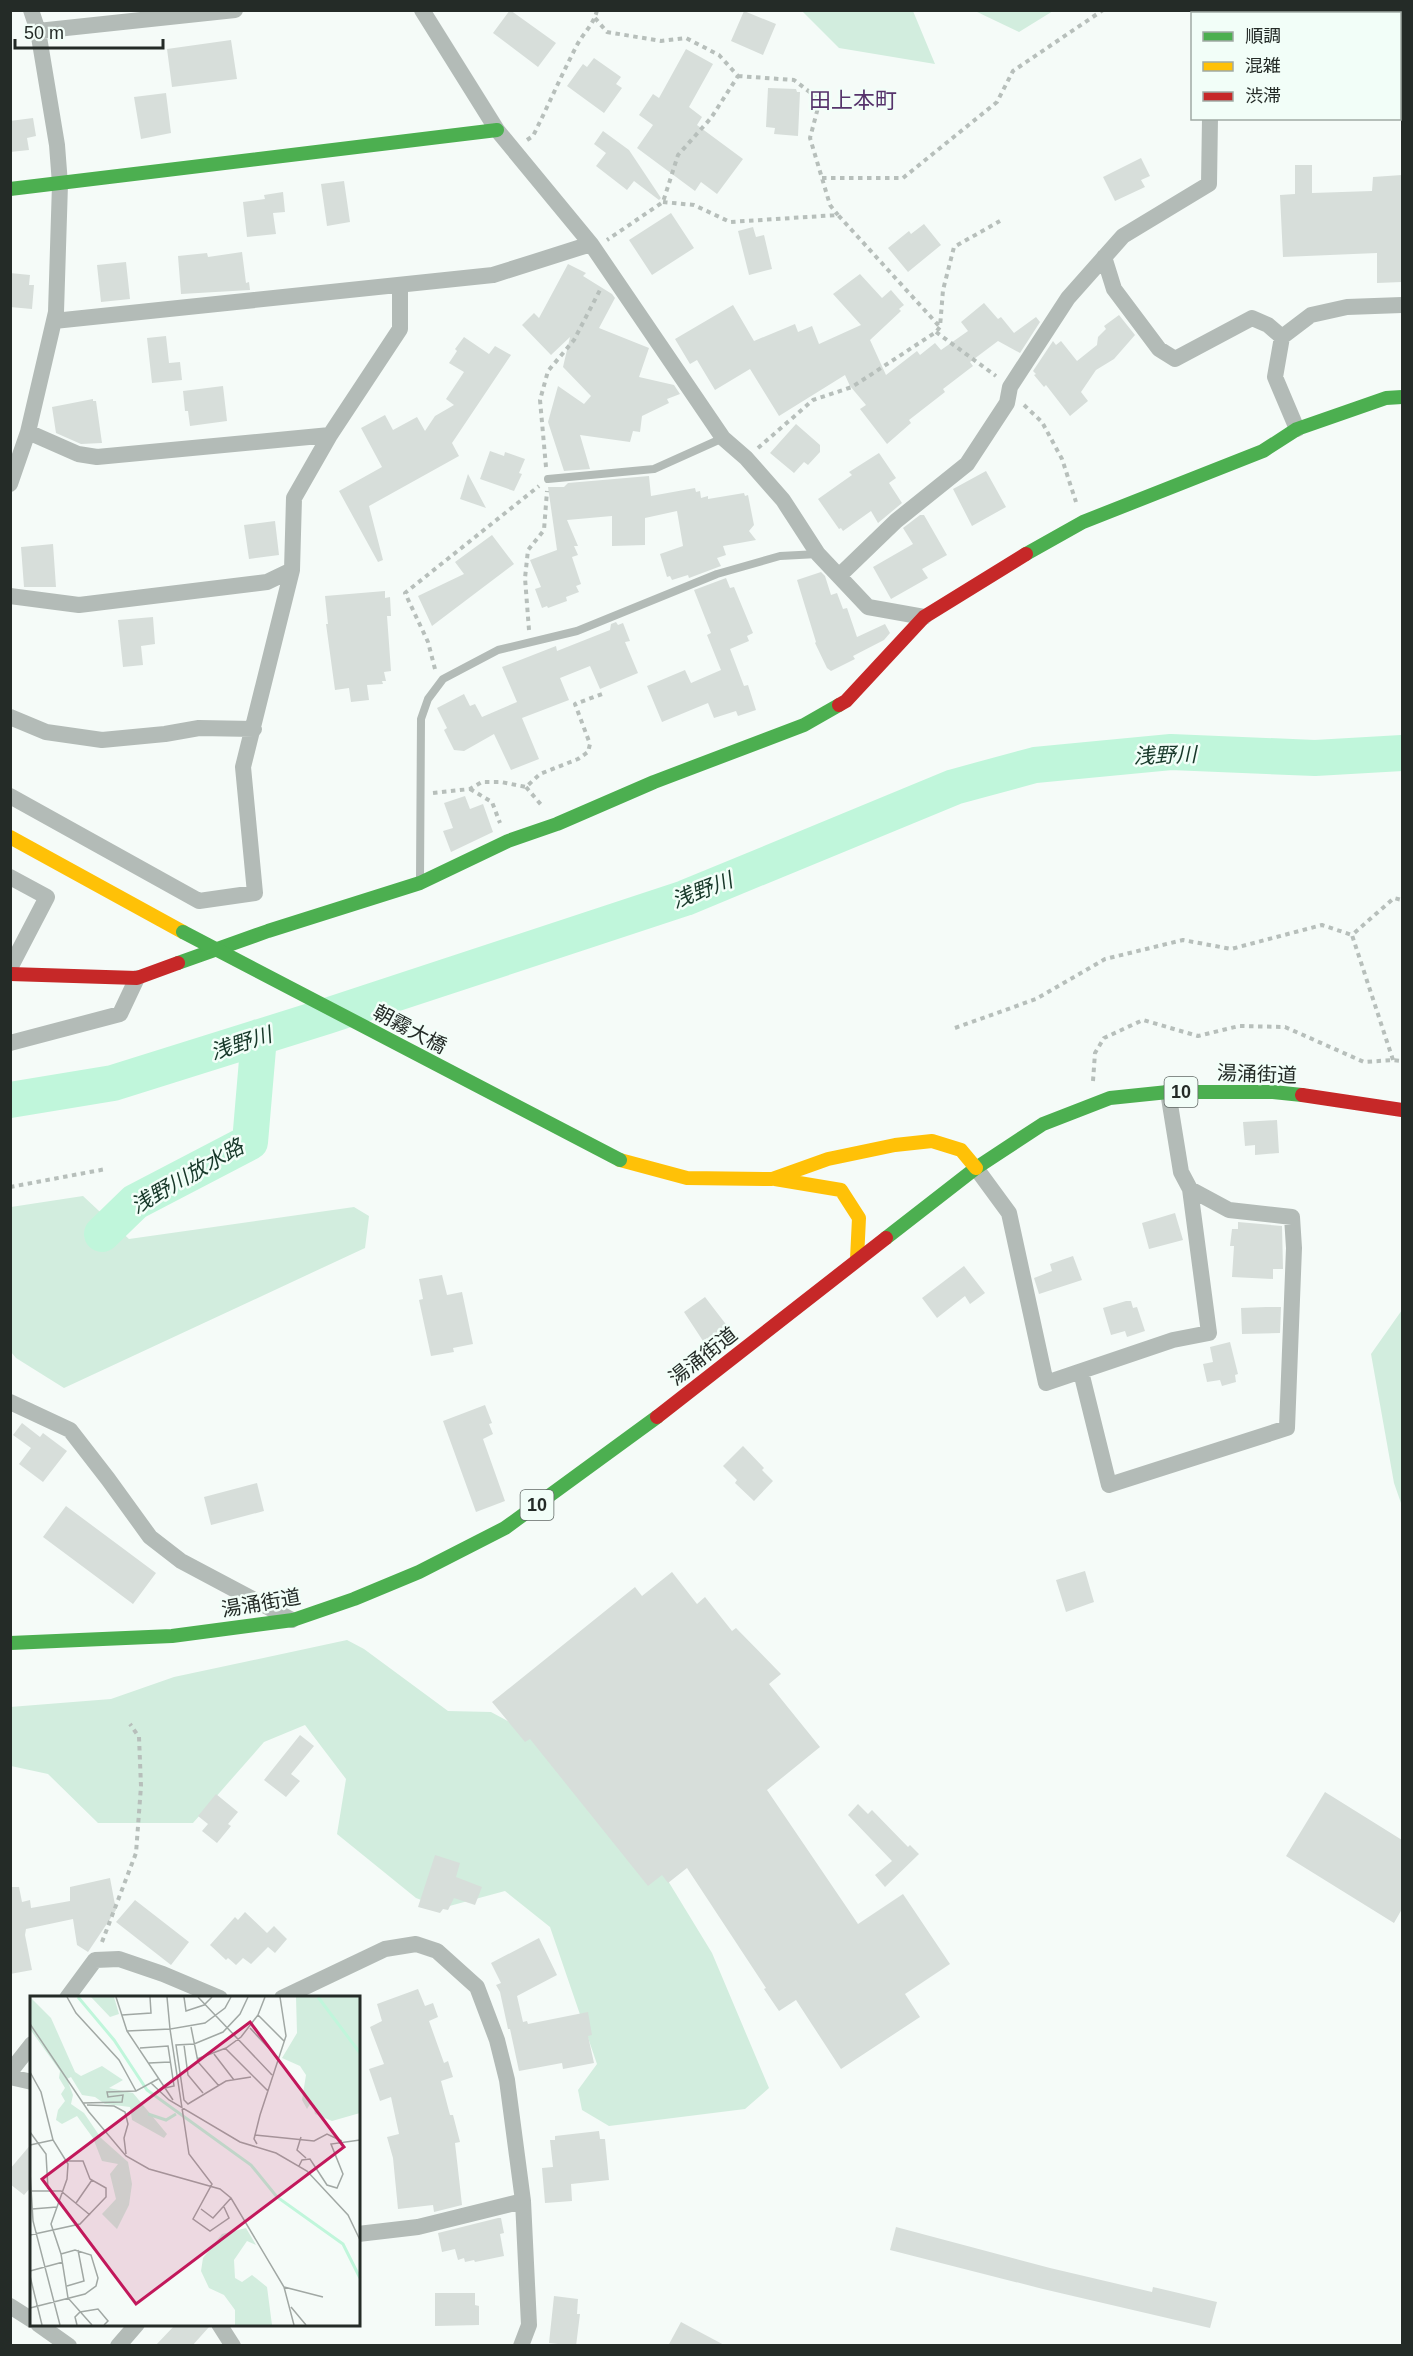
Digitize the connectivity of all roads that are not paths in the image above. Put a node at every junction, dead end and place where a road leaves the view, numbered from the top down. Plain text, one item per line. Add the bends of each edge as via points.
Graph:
1 (30, 10) edge
2 (235, 10) edge
3 (422, 10) edge
4 (38, 31) junction
5 (1210, 120) edge
6 (497, 130) junction
7 (60, 184) junction
8 (10, 189) edge
9 (591, 244) junction
10 (1104, 257) junction
11 (400, 286) junction
12 (1402, 305) edge
13 (54, 321) junction
14 (1282, 337) junction
15 (1402, 397) edge
16 (1298, 429) junction
17 (28, 432) junction
18 (330, 435) junction
19 (723, 438) junction
20 (548, 479) road end
21 (10, 484) edge
22 (818, 554) junction
23 (292, 570) junction
24 (840, 575) junction
25 (10, 596) edge
26 (924, 617) junction
27 (10, 717) edge
28 (254, 729) junction
29 (10, 796) edge
30 (10, 837) edge
31 (10, 877) edge
32 (420, 883) junction
33 (10, 968) edge
34 (10, 974) edge
35 (137, 978) junction
36 (10, 1043) edge
37 (1168, 1092) junction
38 (1402, 1110) edge
39 (976, 1168) junction
40 (772, 1179) junction
41 (1190, 1189) junction
42 (857, 1259) junction
43 (1081, 1372) junction
44 (10, 1402) edge
45 (293, 1620) junction
46 (10, 1643) edge
47 (68, 1996) edge
48 (215, 1996) edge
49 (285, 1996) edge
50 (30, 2047) edge
51 (10, 2072) edge
52 (10, 2077) edge
53 (30, 2082) edge
54 (523, 2201) junction
55 (360, 2234) edge
56 (10, 2306) edge
57 (30, 2319) edge
58 (39, 2326) edge
59 (136, 2326) edge
60 (220, 2326) edge
61 (69, 2346) edge
62 (118, 2346) edge
63 (233, 2346) edge
64 (521, 2346) edge

1 - 4 street
2 - 4 street
3 - 6 street
4 - 7 street
5 - 10 street via 1209,183 1123,236
6 - 7 street
6 - 9 street
7 - 8 street
7 - 13 street
9 - 11 street via 492,275
9 - 19 street
10 - 14 street via 1114,289 1159,349 1175,359 1252,318
10 - 24 street via 1068,298 1010,387 1007,403 967,464 896,521
11 - 13 street
11 - 18 street via 400,329
12 - 14 street via 1347,307 1311,315
13 - 17 street
14 - 16 street via 1275,377
15 - 16 street via 1386,398
16 - 26 street via 1263,451 1083,522
17 - 18 street via 78,454 97,457
17 - 21 street
18 - 23 street via 294,498
19 - 20 lane via 654,469
19 - 22 street via 747,458 783,500
22 - 24 street
22 - 32 lane via 780,556 717,574 577,631 498,650 443,680 429,699 422,719
23 - 25 street via 267,582 79,605
23 - 28 street
24 - 26 street via 868,607
26 - 32 street via 846,701 804,725 508,841
27 - 28 street via 46,732 102,740 199,728
28 - 29 street via 243,767 255,893 199,901
30 - 40 street, 朝霧大橋, bridge via 183,932 620,1160 687,1178
31 - 33 street via 47,897
32 - 35 street
34 - 35 street
35 - 36 street via 120,1014
37 - 38 street, 湯涌街道 / 10 via 1273,1092
37 - 39 street, 湯涌街道 / 10 via 1110,1098 1044,1124
37 - 41 street via 1181,1172
39 - 40 street via 961,1150 932,1141 828,1159
39 - 42 street, 湯涌街道 / 10
39 - 43 street via 1009,1213 1046,1383
40 - 42 street via 841,1190 859,1218
41 - 43 street via 1209,1333 1173,1340
41 - 43 street via 1229,1210 1292,1217 1287,1428 1109,1485
42 - 45 street, 湯涌街道 / 10 via 628,1440 505,1528 420,1572
44 - 45 street via 70,1430 150,1538 181,1561
45 - 46 street, 湯涌街道 / 10 via 172,1636
47 - 48 street via 95,1960 119,1959
49 - 54 street via 385,1949 416,1944 437,1951 477,1987 497,2040 513,2117
50 - 51 street
52 - 53 street
54 - 55 street via 418,2227
54 - 64 street via 529,2325
56 - 57 street
58 - 61 street
59 - 62 street
60 - 63 street

